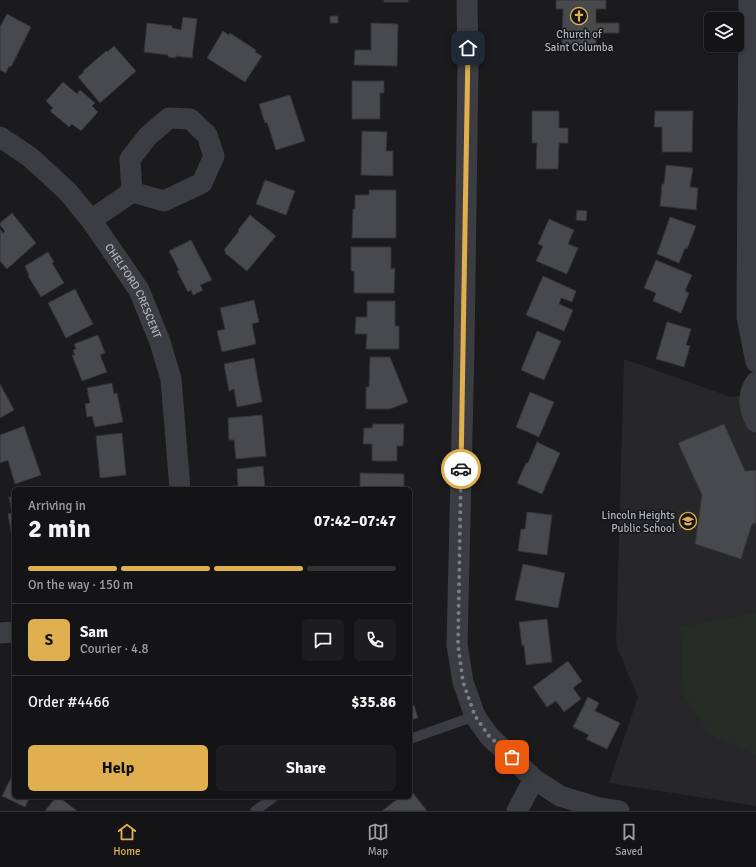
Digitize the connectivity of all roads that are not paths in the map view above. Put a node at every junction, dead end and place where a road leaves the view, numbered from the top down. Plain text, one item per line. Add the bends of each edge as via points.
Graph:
1 (467, 0) edge
2 (749, 0) edge
3 (0, 137) edge
4 (132, 192) dead end
5 (91, 220) junction
6 (756, 362) edge
7 (756, 382) edge
8 (756, 422) edge
9 (180, 487) edge
10 (12, 632) edge
11 (0, 633) edge
12 (475, 716) junction
13 (412, 738) edge
14 (534, 778) junction
15 (271, 799) edge
16 (255, 811) edge
17 (517, 811) edge
18 (619, 811) edge

1 - 12 street via 458,645 463,682
2 - 6 street via 747,318
3 - 5 street, CHELFORD CRESCENT via 30,157 67,191
4 - 5 street
5 - 9 street, CHELFORD CRESCENT via 140,290 160,342 171,379
7 - 8 street via 750,403
10 - 11 street
12 - 13 lane
12 - 14 street via 489,736
14 - 17 street
14 - 18 street via 560,796 599,808
15 - 16 lane

